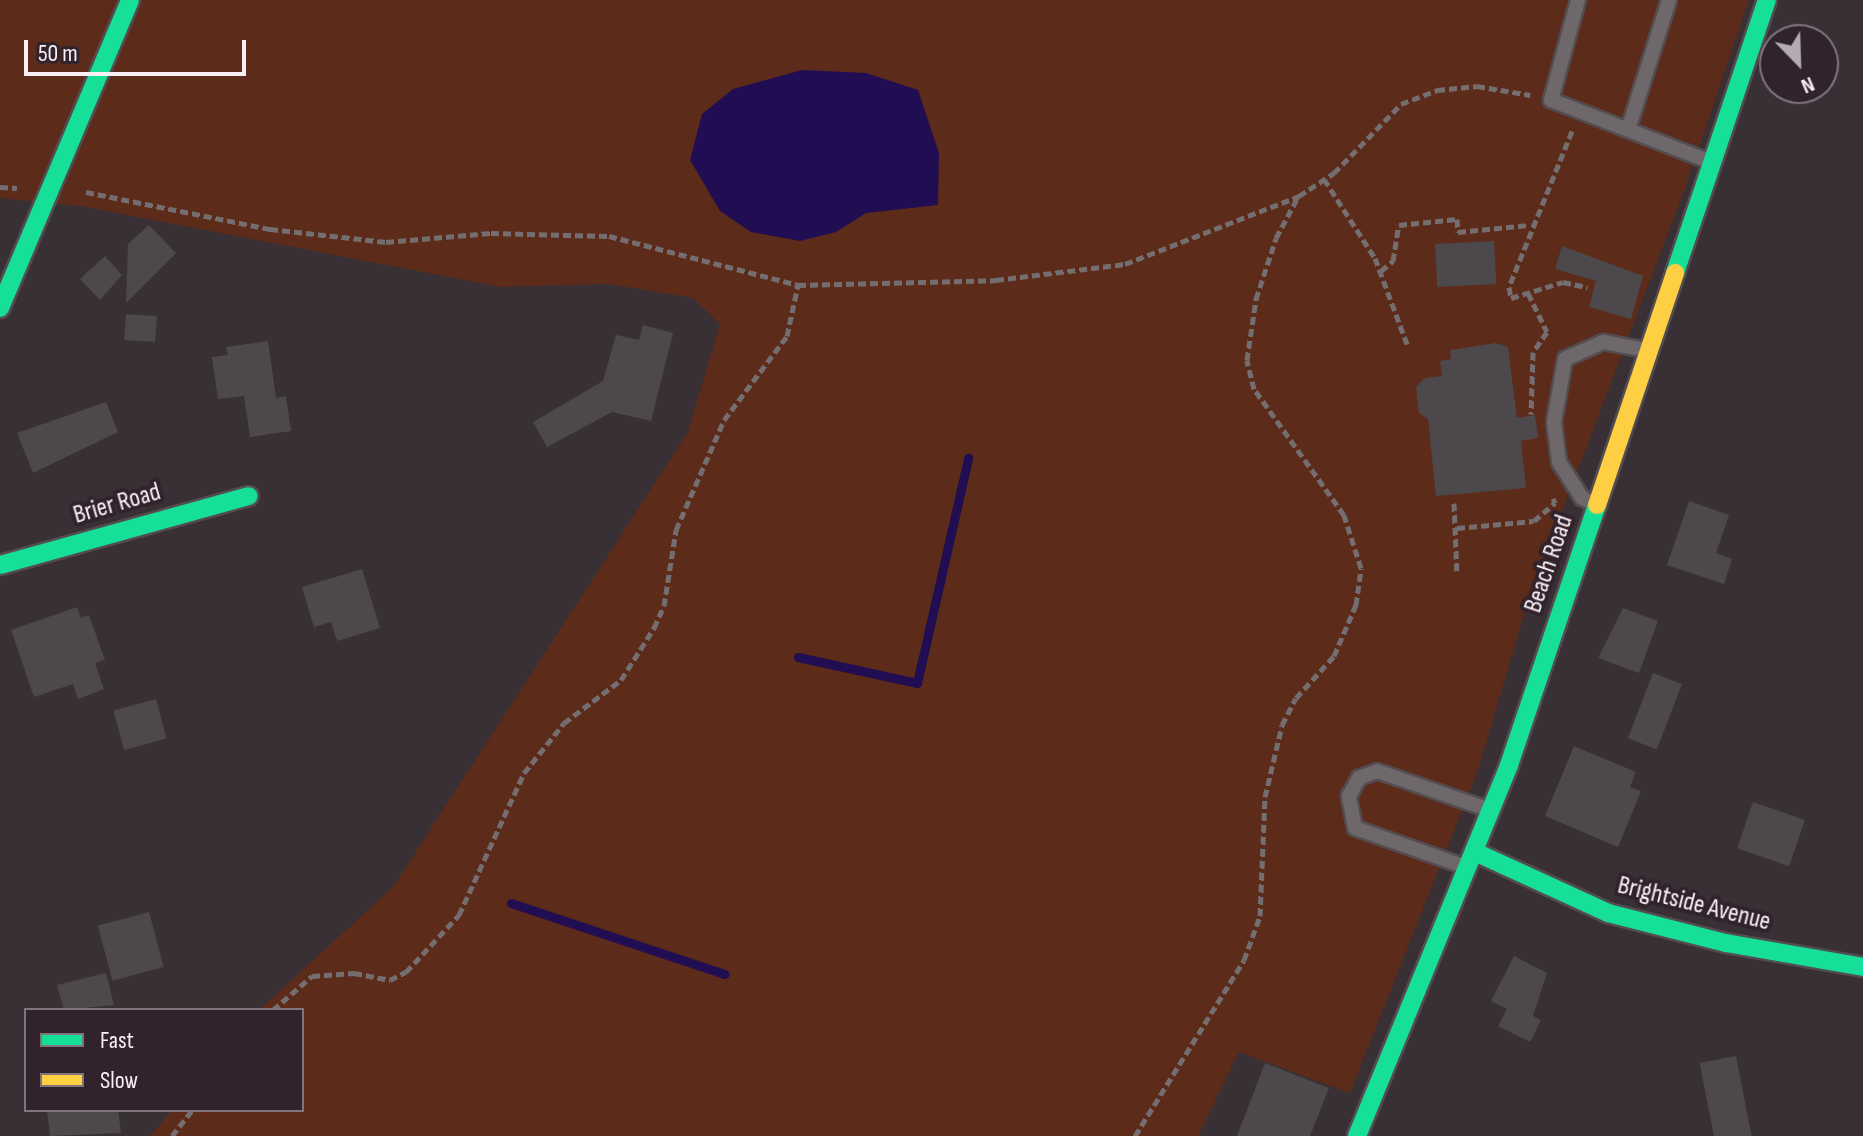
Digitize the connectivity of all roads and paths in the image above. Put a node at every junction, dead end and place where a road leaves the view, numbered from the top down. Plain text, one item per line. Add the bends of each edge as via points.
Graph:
1 (130, 0) edge
2 (1578, 0) edge
3 (1669, 0) edge
4 (1767, 0) edge
5 (1551, 100) junction
6 (1581, 112) junction
7 (1628, 130) junction
8 (1712, 163) junction
9 (1324, 179) junction
10 (0, 187) edge
11 (53, 189) junction
12 (1299, 196) junction
13 (1530, 225) junction
14 (1381, 271) junction
15 (798, 285) junction
16 (1587, 287) dead end
17 (1528, 293) junction
18 (0, 308) edge
19 (1407, 344) dead end
20 (1649, 350) junction
21 (1531, 416) dead end
22 (1550, 490) dead end
23 (249, 496) dead end
24 (1454, 503) dead end
25 (1597, 505) junction
26 (1457, 528) junction
27 (0, 565) edge
28 (1457, 574) dead end
29 (1492, 811) junction
30 (1472, 860) junction
31 (1863, 967) edge
32 (275, 1008) edge
33 (190, 1112) edge
34 (172, 1136) edge
35 (1135, 1136) edge
36 (1357, 1136) edge

1 - 11 street
2 - 5 lane
3 - 7 lane
4 - 8 street, Beach Road
5 - 6 lane
5 - 9 path via 1477,86 1437,90 1401,104
6 - 7 lane
6 - 13 path
7 - 8 lane
8 - 20 street, Beach Road
9 - 12 path
9 - 14 path
10 - 11 path
11 - 15 path via 270,229 386,242 491,233 609,236
11 - 18 street
12 - 15 path via 1111,266 996,280
12 - 35 path via 1276,238 1256,299 1247,360 1254,389 1344,515 1361,568 1356,605 1334,656 1296,698 1282,725 1265,797 1260,916 1244,960
13 - 14 path via 1458,232 1457,219 1399,225 1393,261
13 - 17 path via 1509,287 1511,298
14 - 19 path
15 - 32 path via 787,336 724,420 676,530 664,606 654,628 621,680 564,723 524,773 459,915 434,948 398,976 312,976
16 - 17 path via 1563,282
17 - 21 path via 1547,332 1535,344
20 - 25 street, Beach Road
20 - 25 lane via 1603,342 1565,359 1554,422 1559,462 1582,498
22 - 26 path via 1555,503 1534,521
23 - 27 street, Brier Road
24 - 26 path
25 - 29 street, Beach Road
26 - 28 path
29 - 30 street, Beach Road
29 - 30 lane via 1377,771 1354,784 1347,804 1355,828
30 - 31 street, Brightside Avenue via 1608,913 1726,943
30 - 36 street, Beach Road
33 - 34 path

